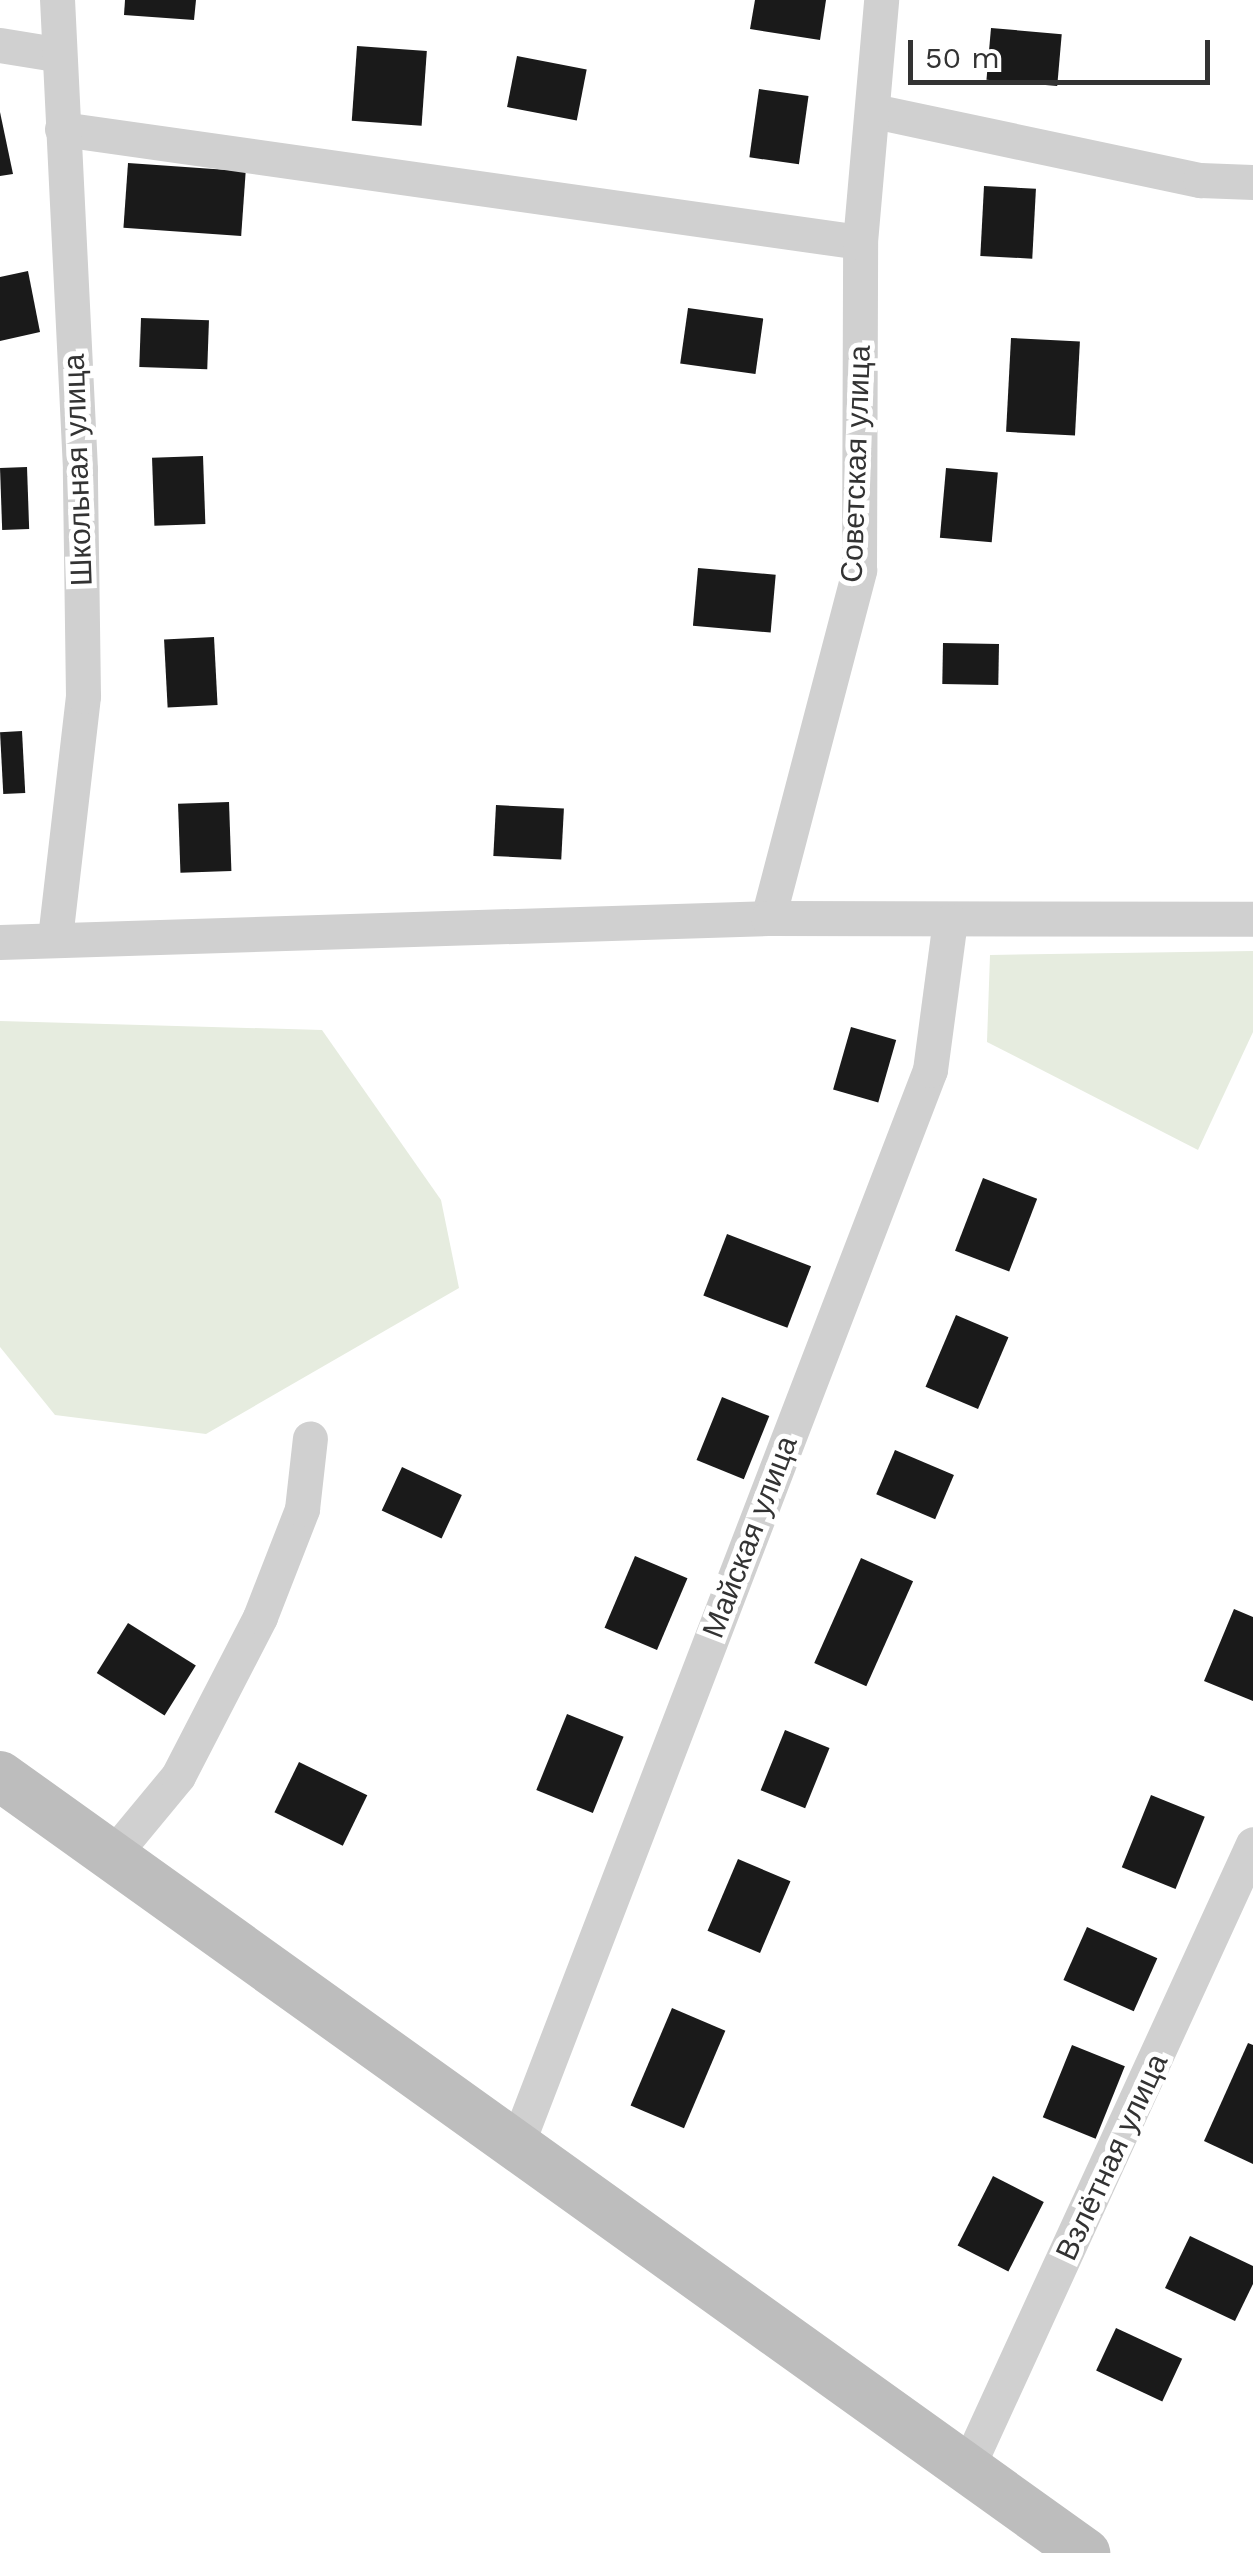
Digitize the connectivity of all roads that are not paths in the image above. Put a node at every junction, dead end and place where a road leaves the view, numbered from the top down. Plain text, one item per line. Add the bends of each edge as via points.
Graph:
1 (57, 0) edge
2 (881, 0) edge
3 (0, 46) edge
4 (55, 54) junction
5 (874, 112) junction
6 (62, 129) junction
7 (1253, 182) edge
8 (860, 242) junction
9 (768, 918) junction
10 (1253, 918) edge
11 (950, 921) junction
12 (55, 938) junction
13 (0, 942) edge
14 (310, 1438) dead end
15 (0, 1776) edge
16 (1253, 1844) edge
17 (111, 1857) junction
18 (517, 2144) junction
19 (967, 2468) junction
20 (1085, 2553) edge

1 - 4 street, Школьная улица
2 - 5 street, Советская улица
3 - 4 street
4 - 6 street, Школьная улица
5 - 7 street via 1200,180
5 - 8 street, Советская улица
6 - 8 street
6 - 12 street, Школьная улица via 80,470 83,696
8 - 9 street, Советская улица via 858,570
9 - 11 street
9 - 12 street
10 - 11 street
11 - 18 street, Майская улица via 930,1070
12 - 13 street
14 - 17 street via 302,1509 260,1617 178,1776
15 - 17 street
16 - 19 street, Взлётная улица
17 - 18 street
18 - 19 street
19 - 20 street

